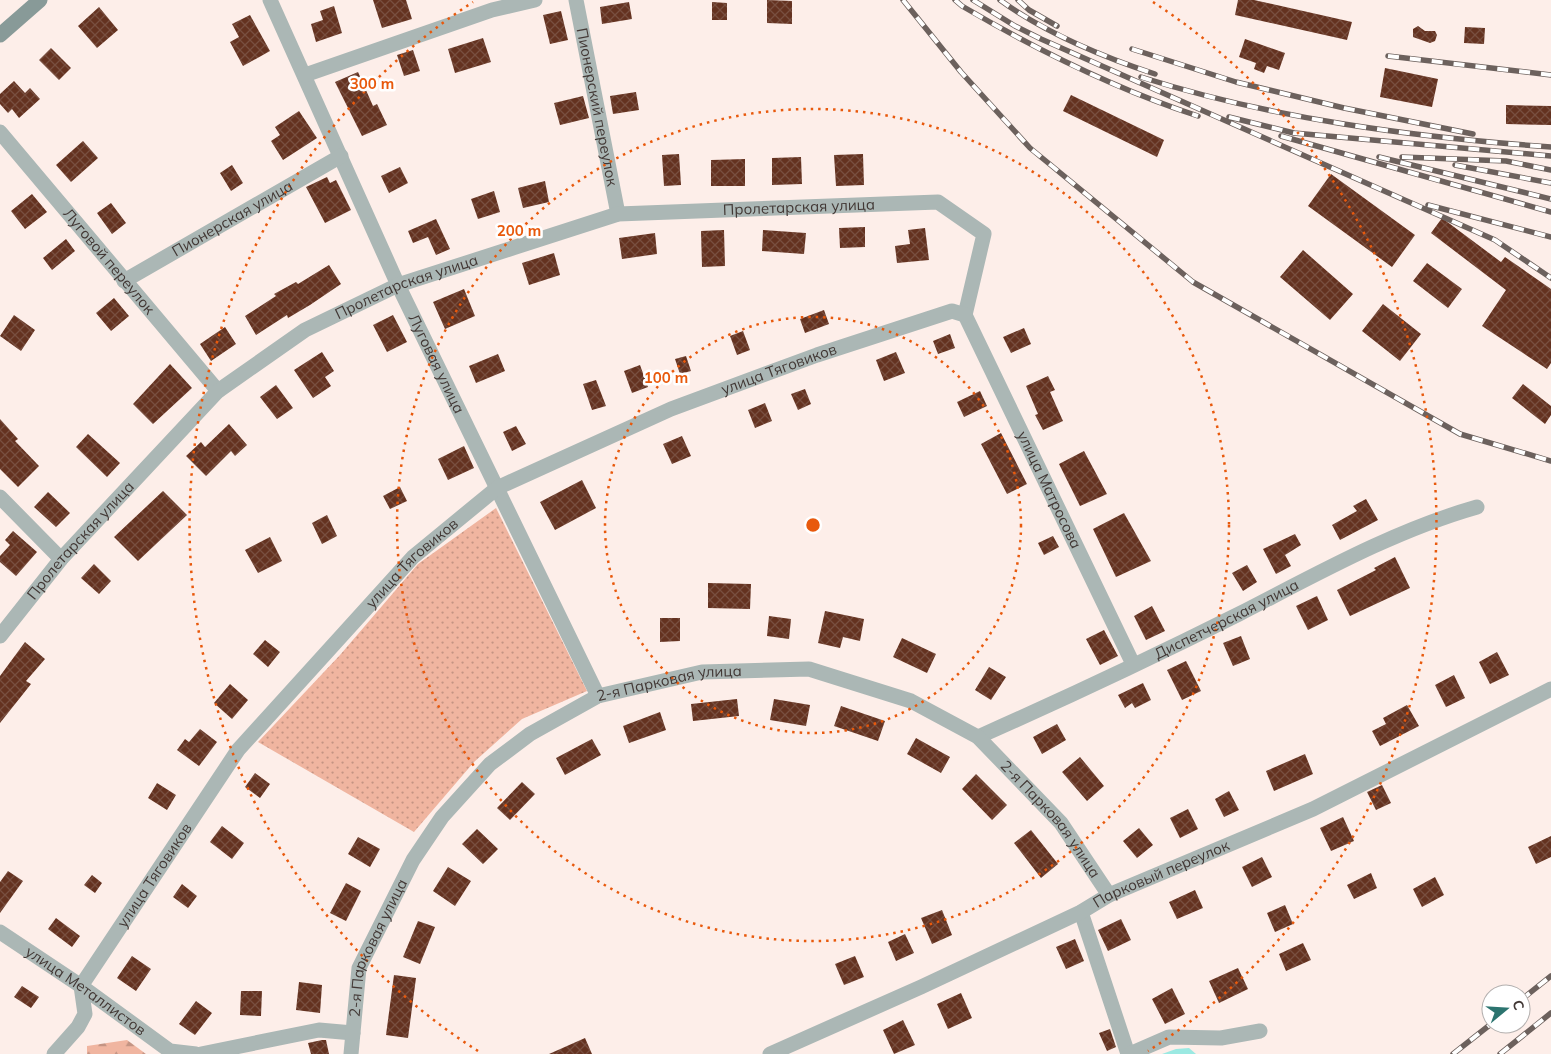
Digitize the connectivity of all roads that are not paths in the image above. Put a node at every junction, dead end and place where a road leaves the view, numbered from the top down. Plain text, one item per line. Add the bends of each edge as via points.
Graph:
1 (40, 0) edge
2 (270, 0) edge
3 (536, 0) edge
4 (576, 0) edge
5 (0, 35) edge
6 (305, 75) junction
7 (0, 132) edge
8 (341, 156) junction
9 (618, 214) junction
10 (124, 281) junction
11 (398, 285) junction
12 (965, 315) junction
13 (218, 391) junction
14 (497, 488) junction
15 (0, 497) edge
16 (1477, 507) dead end
17 (61, 559) junction
18 (0, 636) edge
19 (1133, 664) junction
20 (1551, 689) edge
21 (598, 696) junction
22 (978, 737) junction
23 (1109, 895) junction
24 (1081, 912) junction
25 (0, 932) edge
26 (81, 986) junction
27 (1260, 1031) dead end
28 (353, 1033) junction
29 (54, 1054) edge
30 (196, 1054) edge
31 (201, 1054) edge
32 (352, 1054) edge
33 (770, 1054) edge
34 (1129, 1054) edge

1 - 5 main road
2 - 6 street, Луговая улица
3 - 6 street via 492,10
4 - 9 street, Пионерский переулок
6 - 8 street, Луговая улица
7 - 10 street, Луговой переулок
8 - 10 street, Пионерская улица
8 - 11 street, Луговая улица
9 - 11 street, Пролетарская улица
9 - 12 street, Пролетарская улица via 938,202 984,234
10 - 13 street, Луговой переулок
11 - 13 street, Пролетарская улица via 305,330
11 - 14 street, Луговая улица
12 - 14 street, улица Тяговиков via 952,311 817,355 671,409
12 - 19 street, улица Матросова
13 - 17 street, Пролетарская улица
14 - 21 street, Луговая улица
14 - 26 street, улица Тяговиков via 413,557 238,750
15 - 17 street
16 - 19 street, Диспетчерская улица via 1387,539
17 - 18 street, Пролетарская улица
19 - 22 street, Диспетчерская улица
20 - 23 street, Парковый переулок via 1313,809
21 - 22 street, 2-я Парковая улица via 702,672 810,669 911,701
21 - 28 street, 2-я Парковая улица via 530,734 490,764 442,817 413,860 359,968
22 - 23 street, 2-я Парковая улица via 1061,823
23 - 24 street, Парковый переулок
24 - 33 street, Парковый переулок
24 - 34 street
25 - 26 street, улица Металлистов
26 - 29 street via 85,1014
26 - 30 street, улица Металлистов via 170,1051
27 - 34 street via 1221,1038 1169,1037
28 - 31 street via 319,1030
28 - 32 street, 2-я Парковая улица

